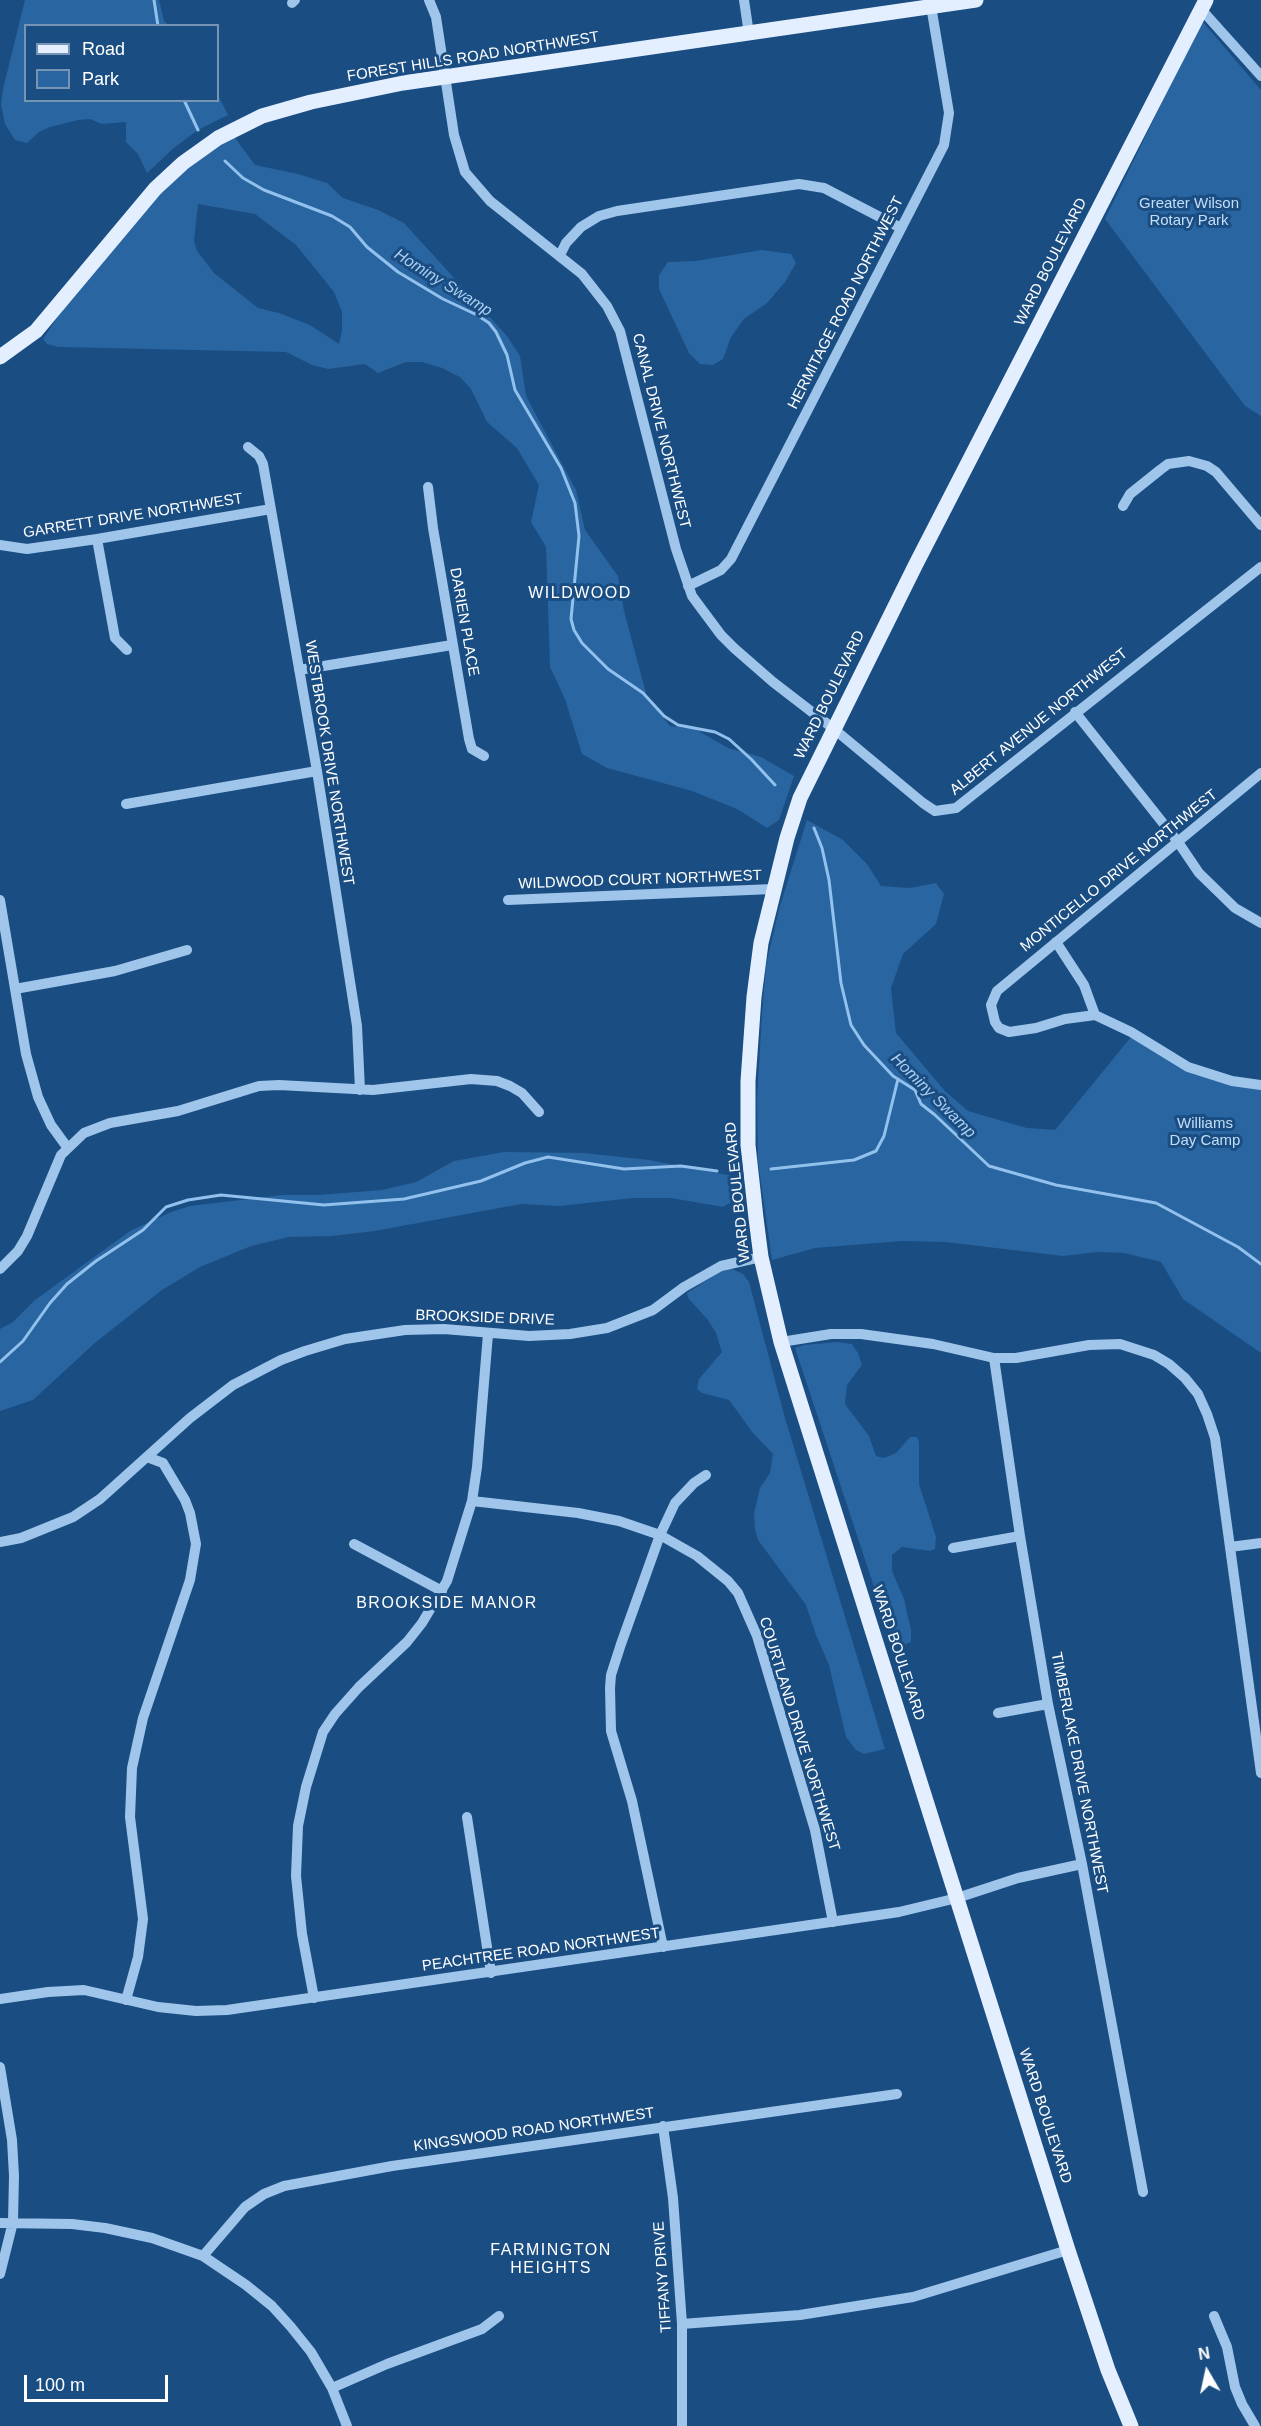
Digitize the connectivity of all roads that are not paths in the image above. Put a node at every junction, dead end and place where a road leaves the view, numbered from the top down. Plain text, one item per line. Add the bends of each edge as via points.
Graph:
1 (429, 0) edge
2 (744, 0) edge
3 (976, 0) edge
4 (930, 3) edge
5 (1203, 4) edge
6 (749, 33) junction
7 (446, 76) junction
8 (1261, 76) edge
9 (901, 228) junction
10 (560, 255) junction
11 (0, 357) edge
12 (248, 447) dead end
13 (428, 487) dead end
14 (1123, 506) dead end
15 (271, 509) junction
16 (1261, 525) edge
17 (97, 539) junction
18 (0, 545) edge
19 (1261, 567) edge
20 (688, 586) junction
21 (452, 645) junction
22 (127, 650) dead end
23 (299, 670) junction
24 (1075, 712) junction
25 (834, 729) junction
26 (484, 756) dead end
27 (316, 771) junction
28 (1261, 773) edge
29 (126, 804) dead end
30 (1178, 842) junction
31 (773, 889) junction
32 (0, 900) edge
33 (508, 900) dead end
34 (1261, 923) edge
35 (1056, 942) junction
36 (187, 950) dead end
37 (15, 989) junction
38 (1095, 1015) junction
39 (1261, 1085) edge
40 (360, 1090) junction
41 (539, 1112) dead end
42 (68, 1147) junction
43 (761, 1257) junction
44 (0, 1269) edge
45 (488, 1334) junction
46 (780, 1342) junction
47 (994, 1358) junction
48 (147, 1457) junction
49 (706, 1475) dead end
50 (472, 1501) junction
51 (660, 1535) junction
52 (1020, 1536) junction
53 (0, 1542) edge
54 (1261, 1543) edge
55 (354, 1544) dead end
56 (1230, 1547) junction
57 (953, 1548) dead end
58 (442, 1591) junction
59 (1048, 1704) junction
60 (998, 1713) dead end
61 (1261, 1773) edge
62 (467, 1817) dead end
63 (1082, 1864) junction
64 (957, 1898) junction
65 (833, 1922) junction
66 (663, 1947) junction
67 (491, 1973) junction
68 (314, 1998) junction
69 (0, 1999) edge
70 (126, 2000) junction
71 (0, 2067) edge
72 (897, 2094) dead end
73 (663, 2126) junction
74 (1143, 2192) dead end
75 (13, 2222) junction
76 (0, 2223) edge
77 (1068, 2250) junction
78 (203, 2256) junction
79 (0, 2274) edge
80 (499, 2316) dead end
81 (1214, 2316) dead end
82 (682, 2324) junction
83 (332, 2388) junction
84 (347, 2426) edge
85 (682, 2426) edge
86 (1131, 2426) edge
87 (1255, 2426) edge

1 - 7 street, CANAL DRIVE NORTHWEST
2 - 6 street
3 - 4 main road, FOREST HILLS ROAD NORTHWEST
4 - 6 main road, FOREST HILLS ROAD NORTHWEST
4 - 9 street, HERMITAGE ROAD NORTHWEST via 949,123 944,145
5 - 8 street
5 - 25 main road, WARD BOULEVARD
6 - 7 main road, FOREST HILLS ROAD NORTHWEST
7 - 10 street, CANAL DRIVE NORTHWEST via 454,135 465,172 490,201
7 - 11 main road, FOREST HILLS ROAD NORTHWEST via 289,107 214,140 155,189 36,331
9 - 10 street via 824,188 799,184 599,216 581,227
9 - 20 street, HERMITAGE ROAD NORTHWEST via 731,559 721,570
10 - 20 street, CANAL DRIVE NORTHWEST via 582,274 607,306 620,331
12 - 15 street, WESTBROOK DRIVE NORTHWEST via 263,464
13 - 21 street, DARIEN PLACE
14 - 16 street via 1130,494 1168,464 1189,460 1216,472
15 - 17 street, GARRETT DRIVE NORTHWEST
15 - 23 street, WESTBROOK DRIVE NORTHWEST
17 - 18 street, GARRETT DRIVE NORTHWEST via 27,549
17 - 22 street via 115,638
19 - 24 street, ALBERT AVENUE NORTHWEST
20 - 25 street, CANAL DRIVE NORTHWEST via 703,612 734,648
21 - 23 street
21 - 26 street, DARIEN PLACE via 472,749
23 - 27 street, WESTBROOK DRIVE NORTHWEST
24 - 25 street, ALBERT AVENUE NORTHWEST via 956,808 947,811 935,811 923,803
24 - 30 street
25 - 31 main road, WARD BOULEVARD via 800,798
27 - 29 street
27 - 40 street, WESTBROOK DRIVE NORTHWEST via 357,1026
28 - 30 street, MONTICELLO DRIVE NORTHWEST
30 - 34 street via 1199,873 1228,901
30 - 35 street, MONTICELLO DRIVE NORTHWEST
31 - 33 street, WILDWOOD COURT NORTHWEST
31 - 43 main road, WARD BOULEVARD via 761,943 747,1081 748,1145
32 - 37 street
35 - 38 street via 1084,985
35 - 38 street, MONTICELLO DRIVE NORTHWEST via 997,991 991,1012 999,1028 1009,1032 1036,1029 1065,1019
36 - 37 street via 115,971
37 - 42 street via 38,1097 51,1125
38 - 39 street via 1188,1067 1232,1081
40 - 41 street via 483,1078 522,1093
40 - 42 street via 259,1086 178,1111 110,1123 84,1133
42 - 44 street via 57,1162 27,1236
43 - 45 street, BROOKSIDE DRIVE via 721,1266 653,1310 607,1328 550,1336
43 - 46 main road, WARD BOULEVARD
45 - 48 street, BROOKSIDE DRIVE via 405,1330 345,1339 305,1351 233,1385
45 - 50 street
46 - 47 street via 861,1334
46 - 64 main road, WARD BOULEVARD
47 - 52 street, TIMBERLAKE DRIVE NORTHWEST
47 - 56 street via 1114,1344 1141,1350 1169,1364 1198,1395 1207,1414 1215,1438
48 - 53 street, BROOKSIDE DRIVE via 100,1499 73,1517 21,1538
48 - 70 street via 163,1463 185,1500 196,1544 190,1580 143,1718 132,1768 130,1817 143,1919
49 - 51 street via 682,1493
50 - 51 street, COURTLAND DRIVE NORTHWEST via 578,1513
50 - 58 street
51 - 65 street, COURTLAND DRIVE NORTHWEST via 697,1556 728,1581 750,1619 815,1830
51 - 66 street via 611,1676 609,1711
52 - 57 street
52 - 59 street, TIMBERLAKE DRIVE NORTHWEST
54 - 56 street
55 - 58 street
56 - 61 street
58 - 68 street via 406,1642 348,1699 323,1732 298,1826 302,1934
59 - 60 street
59 - 63 street, TIMBERLAKE DRIVE NORTHWEST
62 - 67 street
63 - 64 street, PEACHTREE ROAD NORTHWEST via 1018,1878
63 - 74 street, TIMBERLAKE DRIVE NORTHWEST
64 - 65 street, PEACHTREE ROAD NORTHWEST
64 - 77 main road, WARD BOULEVARD
65 - 66 street, PEACHTREE ROAD NORTHWEST
66 - 67 street, PEACHTREE ROAD NORTHWEST
67 - 68 street, PEACHTREE ROAD NORTHWEST
68 - 70 street, PEACHTREE ROAD NORTHWEST via 196,2011
69 - 70 street, PEACHTREE ROAD NORTHWEST via 84,1990
71 - 75 street via 12,2140
72 - 73 street, KINGSWOOD ROAD NORTHWEST
73 - 78 street, KINGSWOOD ROAD NORTHWEST via 284,2186 245,2207
73 - 82 street, TIFFANY DRIVE via 673,2198
75 - 76 street
75 - 78 street via 105,2228 152,2238
75 - 79 street
77 - 82 street via 913,2297 800,2315
77 - 86 main road, WARD BOULEVARD
78 - 83 street via 272,2306 311,2352
80 - 83 street via 482,2329
81 - 87 street via 1227,2347 1235,2386
82 - 85 street, TIFFANY DRIVE
83 - 84 street

